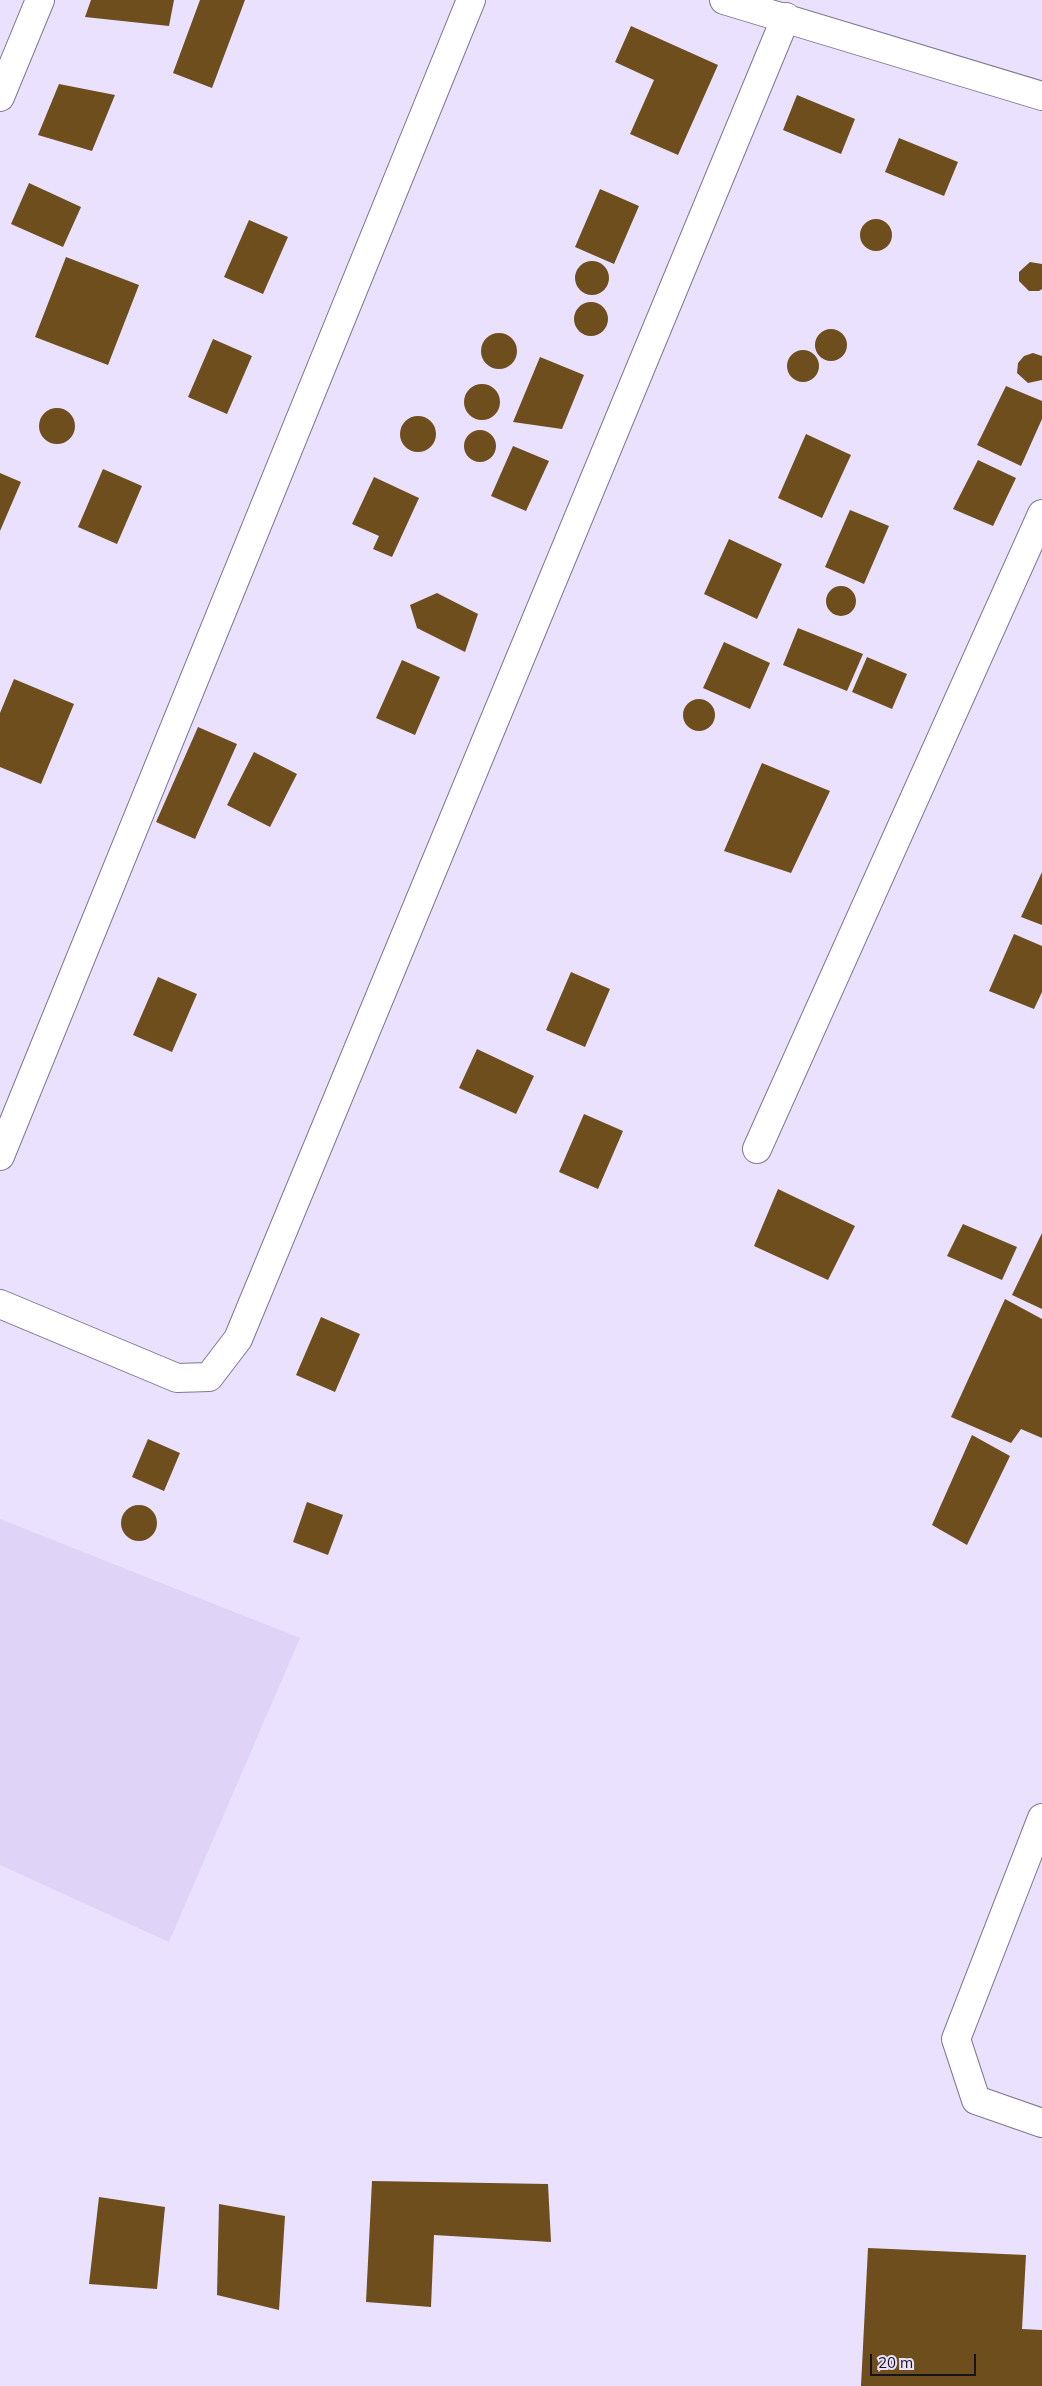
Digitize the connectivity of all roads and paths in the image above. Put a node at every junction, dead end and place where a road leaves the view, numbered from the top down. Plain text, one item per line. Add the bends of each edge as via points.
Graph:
1 (40, 0) edge
2 (471, 0) edge
3 (724, 0) edge
4 (786, 17) junction
5 (1042, 96) edge
6 (0, 97) edge
7 (1042, 514) edge
8 (757, 1149) dead end
9 (0, 1156) edge
10 (0, 1304) edge
11 (1042, 1818) edge
12 (1042, 2123) edge

1 - 6 street
2 - 9 street
3 - 4 street
4 - 5 street
4 - 10 street via 238,1339 210,1377 177,1378
7 - 8 street
11 - 12 street via 956,2039 976,2100

